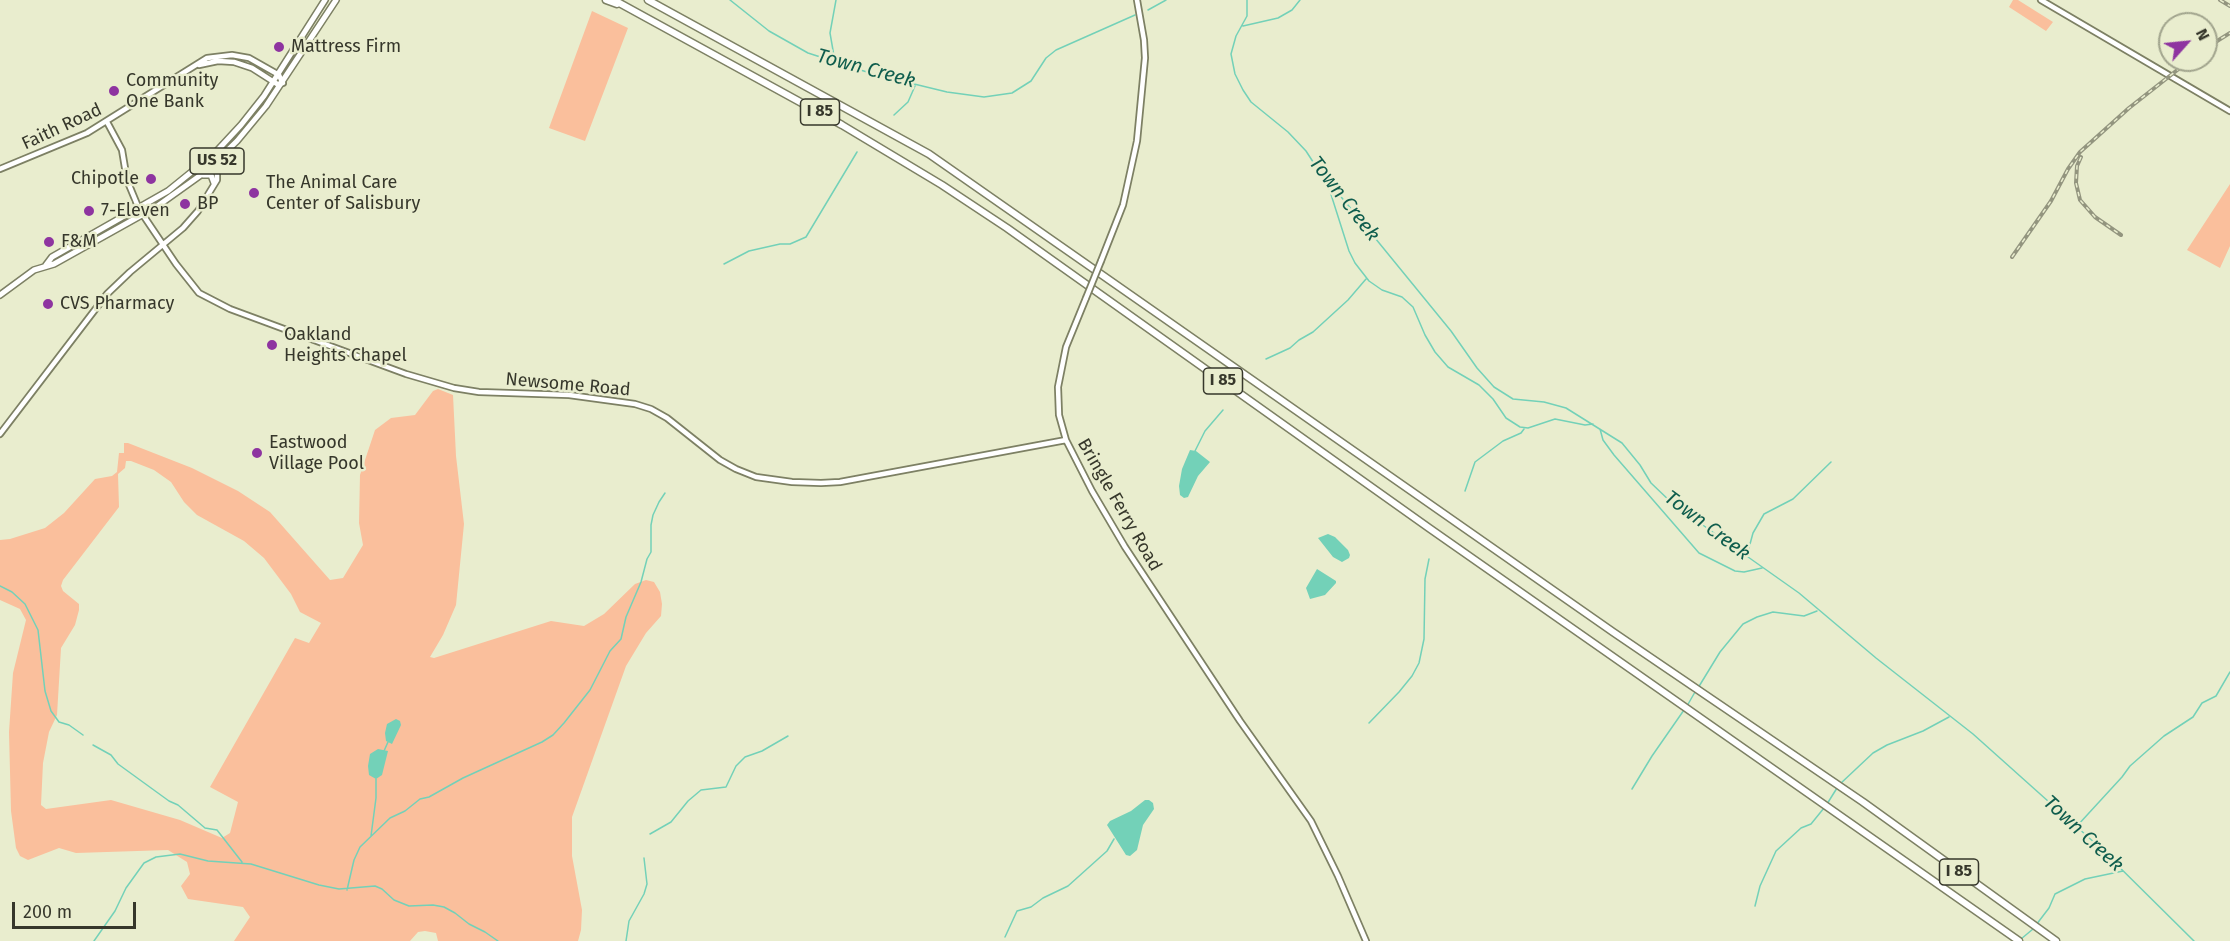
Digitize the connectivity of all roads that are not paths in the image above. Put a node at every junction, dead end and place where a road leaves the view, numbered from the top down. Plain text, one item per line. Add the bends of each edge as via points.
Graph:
1 (325, 0) edge
2 (336, 0) edge
3 (606, 0) edge
4 (614, 0) edge
5 (648, 0) edge
6 (1137, 0) edge
7 (2041, 0) edge
8 (627, 7) junction
9 (195, 66) junction
10 (279, 75) junction
11 (274, 82) junction
12 (283, 82) junction
13 (2230, 111) edge
14 (107, 122) junction
15 (219, 159) junction
16 (0, 170) edge
17 (199, 177) junction
18 (214, 183) junction
19 (139, 208) junction
20 (142, 215) junction
21 (163, 245) junction
22 (46, 265) junction
23 (0, 295) edge
24 (0, 434) edge
25 (1066, 440) junction
26 (1366, 941) edge
27 (2019, 941) edge
28 (2056, 941) edge

1 - 10 main road, US 52
2 - 12 main road, US 52
3 - 8 highway
4 - 8 highway, I 85
5 - 28 highway, I 85 via 929,154 1435,509 1863,802
6 - 25 street, Bringle Ferry Road, bridge via 1145,58 1137,141 1124,205 1061,364 1058,405
7 - 13 street
8 - 27 highway, I 85 via 842,125 970,203
9 - 10 street, Faith Road via 209,57 239,56
9 - 11 street, Faith Road via 222,61 237,63
9 - 14 street, Faith Road
10 - 11 main road, US 52
10 - 12 street
11 - 12 street
11 - 19 main road, US 52 via 209,158
12 - 15 main road, US 52 via 252,124
14 - 16 street, Faith Road
14 - 19 street, Newsome Road via 122,150 127,180
15 - 17 main road, US 52
15 - 18 street
17 - 18 main road via 210,174
17 - 20 main road, US 52
18 - 21 street via 197,213
19 - 20 street, Newsome Road
19 - 22 main road, US 52 via 52,256
20 - 21 street, Newsome Road
20 - 22 main road, US 52
21 - 24 street via 107,294
21 - 25 street, Newsome Road via 197,292 212,302 453,388 594,398 642,406 668,418 729,466 756,477 840,482
22 - 23 main road, US 52
25 - 26 street, Bringle Ferry Road via 1125,547 1311,821

